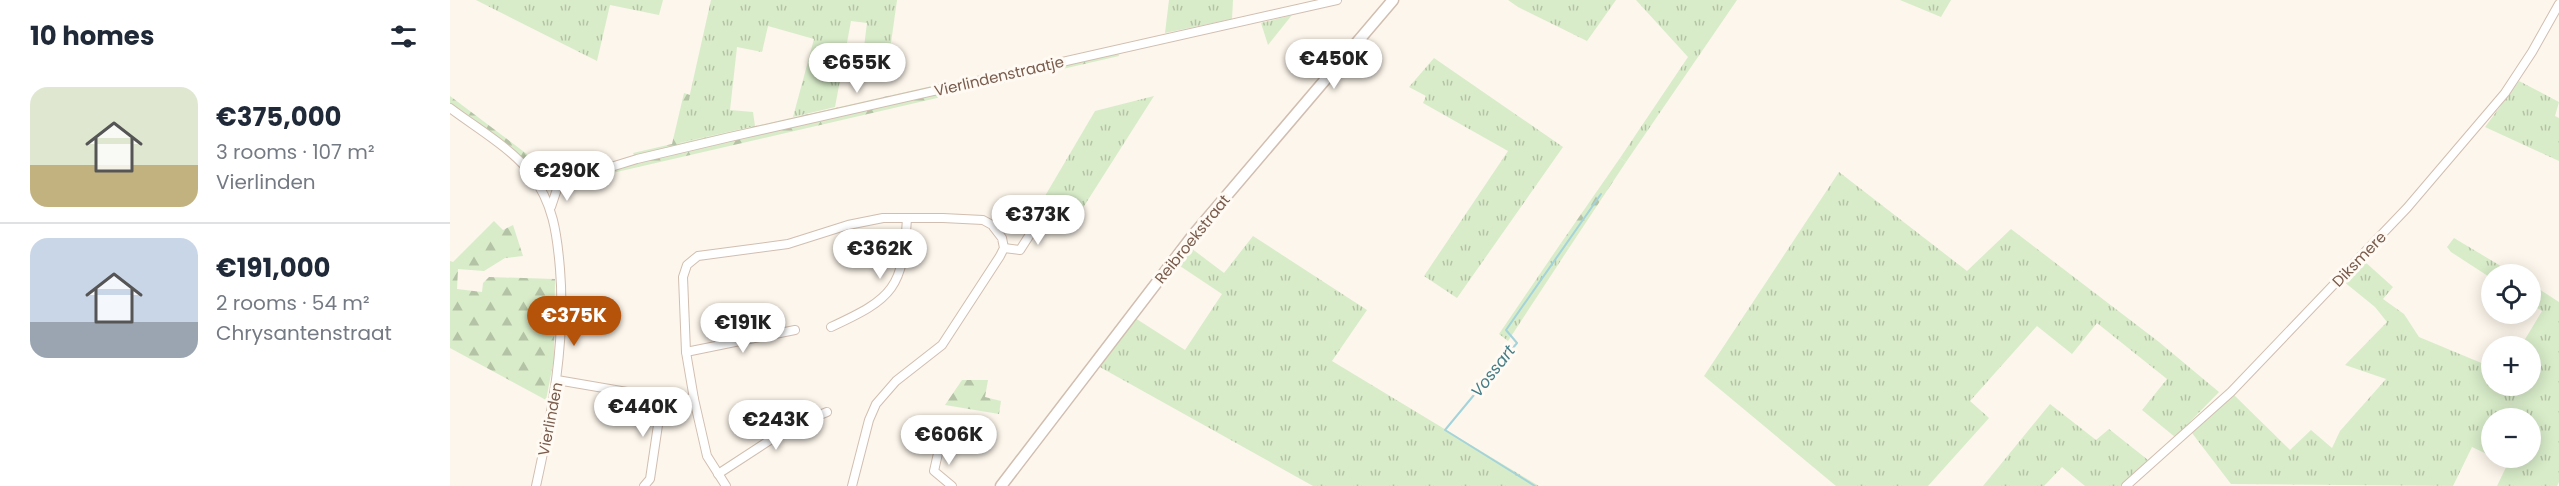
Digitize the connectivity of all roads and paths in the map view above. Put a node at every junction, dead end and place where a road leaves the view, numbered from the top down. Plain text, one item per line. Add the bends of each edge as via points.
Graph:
1 (1337, 0) edge
2 (1394, 0) edge
3 (2559, 4) edge
4 (450, 108) edge
5 (529, 171) junction
6 (559, 183) junction
7 (1055, 205) dead end
8 (551, 207) junction
9 (907, 218) junction
10 (1004, 248) junction
11 (831, 327) dead end
12 (795, 330) dead end
13 (686, 352) junction
14 (557, 380) junction
15 (662, 398) junction
16 (694, 399) junction
17 (826, 412) dead end
18 (939, 449) dead end
19 (718, 474) junction
20 (536, 486) edge
21 (644, 486) edge
22 (726, 486) edge
23 (852, 486) edge
24 (952, 486) edge
25 (1001, 486) edge
26 (2126, 486) edge

1 - 6 street, Vierlindenstraatje via 730,137
2 - 25 street, Reibroekstraat via 1194,234
3 - 26 street, Diksmere via 2497,104 2399,216 2231,392
4 - 5 street, Vierlinden
5 - 6 street
5 - 8 street, Vierlinden
6 - 8 street
7 - 10 street via 1020,250
8 - 14 street, Vierlinden via 562,295
9 - 10 street via 983,220 998,231
9 - 11 street via 905,255 893,285 869,309
9 - 13 street via 848,225 788,244 698,256 687,265 683,277
10 - 23 street via 942,345 896,381 876,404 868,420
12 - 13 street
13 - 16 street
14 - 15 street
14 - 20 street, Vierlinden
15 - 16 street
15 - 21 street via 650,479
16 - 19 street via 707,456
17 - 19 street via 790,427
18 - 24 street via 934,471
19 - 22 street

